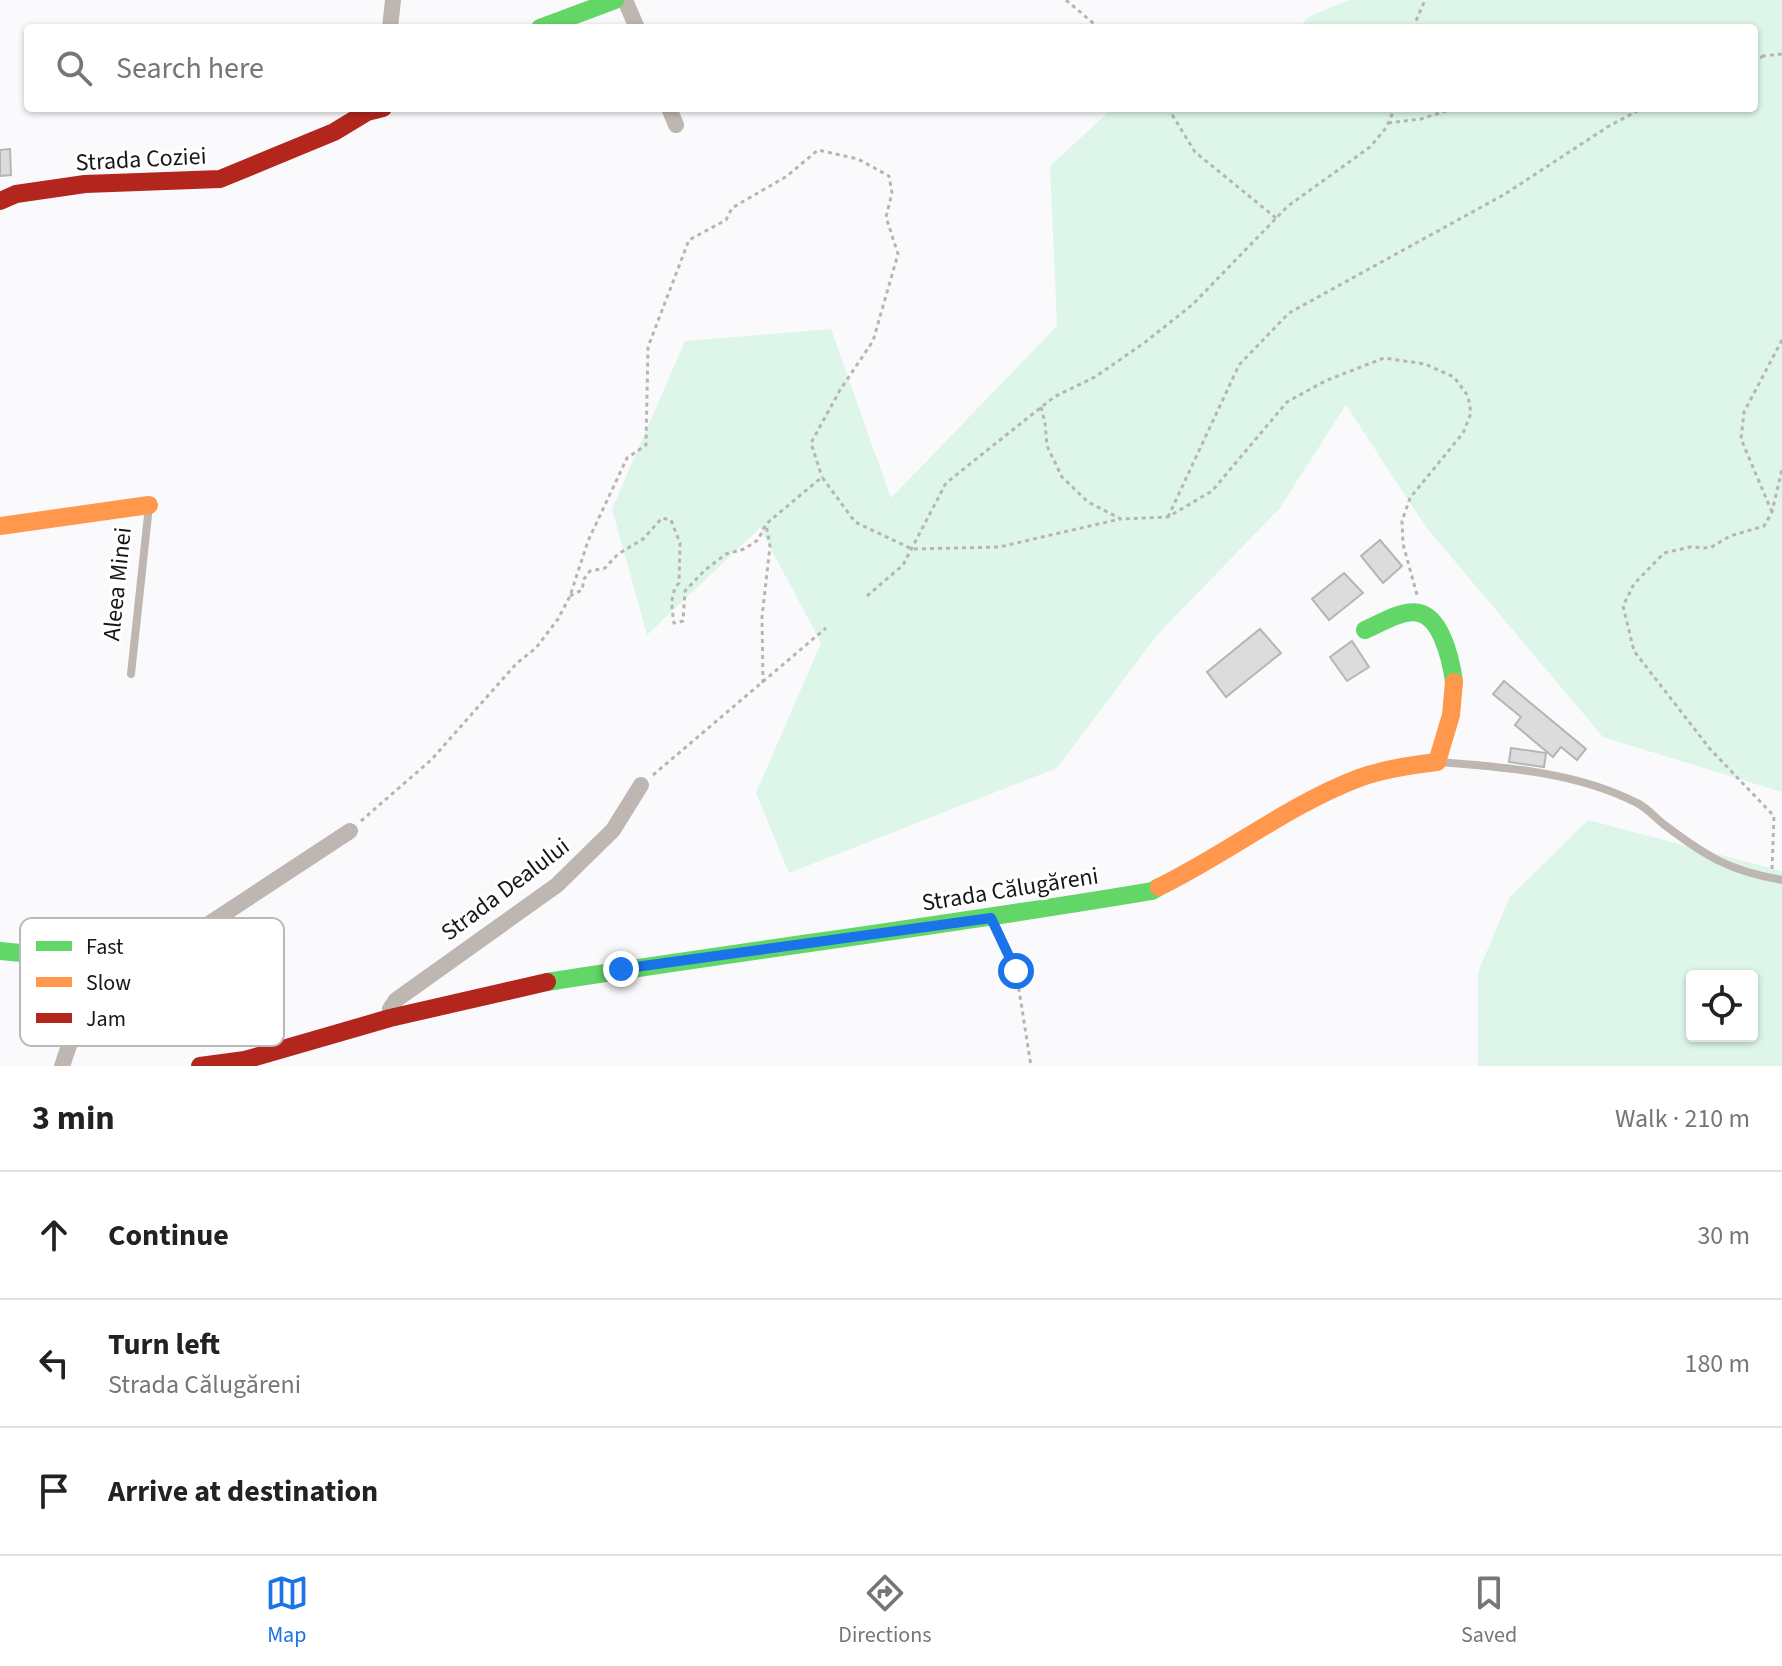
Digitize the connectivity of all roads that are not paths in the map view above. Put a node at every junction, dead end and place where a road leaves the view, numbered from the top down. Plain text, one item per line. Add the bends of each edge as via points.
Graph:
1 (393, 0) edge
2 (615, 0) edge
3 (625, 0) edge
4 (390, 24) edge
5 (551, 24) edge
6 (635, 24) edge
7 (367, 112) edge
8 (671, 112) edge
9 (676, 125) dead end
10 (0, 201) edge
11 (149, 505) joint
12 (0, 526) edge
13 (1365, 630) dead end
14 (131, 674) dead end
15 (1437, 762) junction
16 (641, 785) road end
17 (350, 831) road end
18 (1782, 880) edge
19 (218, 918) edge
20 (0, 951) edge
21 (20, 953) edge
22 (390, 1018) junction
23 (69, 1046) edge
24 (62, 1066) edge
25 (200, 1066) edge

1 - 4 street
2 - 5 street
3 - 6 street
7 - 10 street, Strada Coziei via 334,132 220,179 85,184
8 - 9 street
11 - 12 street, Aleea Minei
11 - 14 lane, Aleea Minei
13 - 15 street via 1412,612 1433,618 1452,656 1454,709
15 - 18 lane, Strada Călugăreni via 1580,781 1639,804 1720,864
15 - 22 street, Strada Călugăreni via 1408,763 1362,777 1286,813 1152,891 621,969
16 - 22 street, Strada Dealului via 593,853 557,885 396,1000
17 - 19 street
20 - 21 street
22 - 25 street, Strada Călugăreni via 245,1060
23 - 24 street

